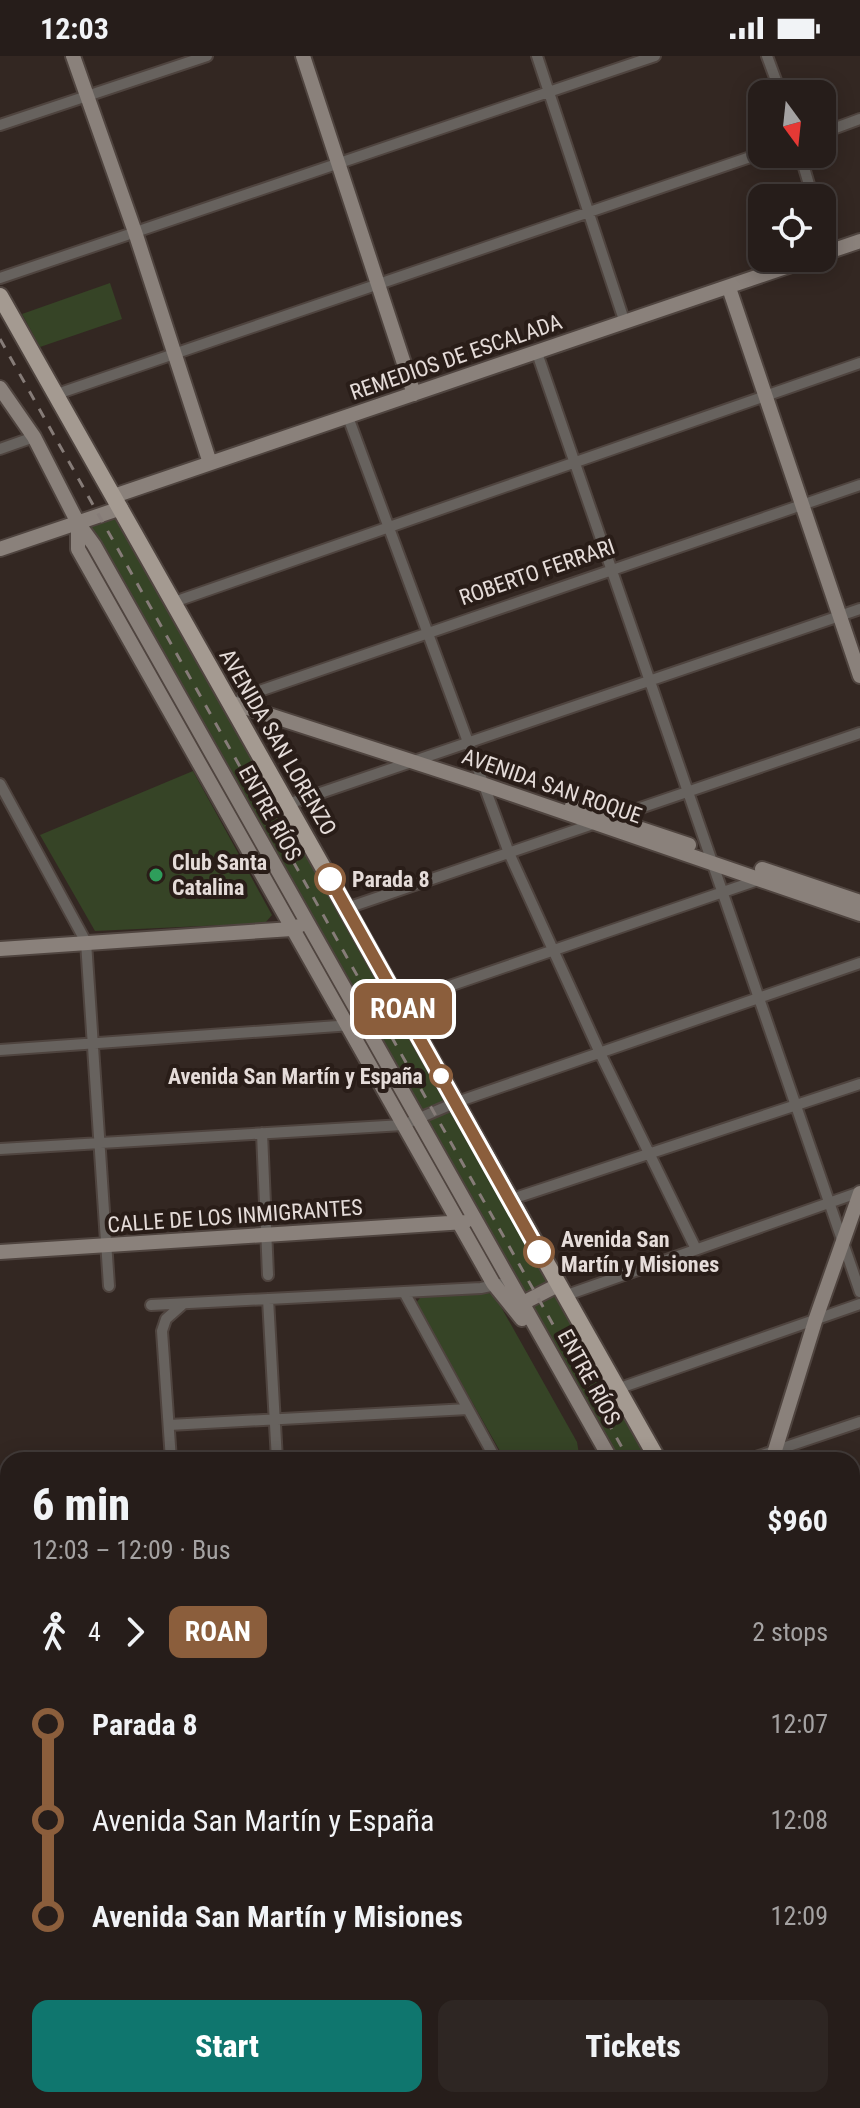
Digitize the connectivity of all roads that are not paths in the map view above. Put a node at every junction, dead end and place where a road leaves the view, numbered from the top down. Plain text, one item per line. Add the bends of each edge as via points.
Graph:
1 (73, 56) edge
2 (207, 56) edge
3 (303, 56) edge
4 (537, 56) edge
5 (655, 56) edge
6 (767, 56) edge
7 (776, 80) edge
8 (549, 93) junction
9 (87, 96) junction
10 (860, 119) edge
11 (0, 125) edge
12 (836, 128) edge
13 (748, 158) edge
14 (339, 164) junction
15 (590, 212) junction
16 (135, 232) junction
17 (860, 241) edge
18 (836, 249) edge
19 (773, 272) edge
20 (0, 278) edge
21 (377, 283) junction
22 (729, 288) junction
23 (0, 296) edge
24 (625, 323) junction
25 (537, 353) junction
26 (174, 354) junction
27 (860, 363) edge
28 (0, 388) edge
29 (57, 394) junction
30 (414, 394) junction
31 (766, 396) junction
32 (348, 417) junction
33 (34, 437) junction
34 (0, 449) edge
35 (575, 461) junction
36 (210, 463) junction
37 (860, 485) edge
38 (118, 502) junction
39 (802, 505) junction
40 (78, 523) junction
41 (388, 525) junction
42 (0, 549) edge
43 (612, 570) junction
44 (174, 602) junction
45 (860, 609) edge
46 (840, 616) junction
47 (428, 633) junction
48 (162, 666) junction
49 (148, 673) junction
50 (860, 676) edge
51 (650, 680) junction
52 (235, 699) junction
53 (860, 733) edge
54 (468, 742) junction
55 (418, 760) junction
56 (213, 773) junction
57 (483, 781) junction
58 (0, 784) edge
59 (688, 791) junction
60 (288, 804) junction
61 (609, 818) junction
62 (593, 824) junction
63 (509, 853) junction
64 (711, 857) junction
65 (777, 874) junction
66 (762, 879) junction
67 (723, 892) junction
68 (860, 902) edge
69 (347, 908) junction
70 (860, 914) edge
71 (299, 926) junction
72 (86, 942) junction
73 (0, 949) edge
74 (552, 951) junction
75 (860, 963) edge
76 (759, 998) junction
77 (400, 1003) junction
78 (354, 1023) junction
79 (93, 1044) junction
80 (0, 1050) edge
81 (600, 1053) junction
82 (860, 1084) edge
83 (457, 1102) junction
84 (796, 1105) junction
85 (410, 1123) junction
86 (262, 1133) junction
87 (99, 1143) junction
88 (0, 1149) edge
89 (648, 1154) junction
90 (860, 1193) edge
91 (509, 1200) junction
92 (829, 1203) junction
93 (466, 1222) junction
94 (266, 1236) junction
95 (843, 1244) junction
96 (106, 1247) junction
97 (696, 1249) junction
98 (0, 1252) edge
99 (268, 1275) dead end
100 (502, 1284) junction
101 (109, 1286) dead end
102 (561, 1290) junction
103 (404, 1292) junction
104 (860, 1292) edge
105 (268, 1299) junction
106 (185, 1303) junction
107 (860, 1304) edge
108 (151, 1305) dead end
109 (517, 1306) junction
110 (816, 1318) junction
111 (617, 1389) junction
112 (468, 1409) junction
113 (275, 1419) junction
114 (860, 1422) edge
115 (169, 1425) junction
116 (171, 1452) edge
117 (277, 1452) edge
118 (492, 1452) edge
119 (599, 1452) edge
120 (606, 1452) edge
121 (653, 1452) edge
122 (775, 1452) edge
123 (782, 1452) edge

1 - 9 street
2 - 9 street
3 - 14 street
4 - 8 street
5 - 8 street
6 - 7 street
8 - 14 street
8 - 15 street
9 - 11 street
9 - 16 street
10 - 12 street
13 - 15 street
14 - 16 street
14 - 21 street
15 - 21 street
15 - 24 street
16 - 20 street
16 - 26 street
17 - 18 street
19 - 22 street, REMEDIOS DE ESCALADA
21 - 26 street
21 - 30 street
22 - 24 street, REMEDIOS DE ESCALADA
22 - 31 street
23 - 29 main road, AVENIDA SAN LORENZO
24 - 25 street, REMEDIOS DE ESCALADA
25 - 30 street, REMEDIOS DE ESCALADA
25 - 35 street
26 - 29 street
26 - 36 street
27 - 31 street
28 - 33 street, ENTRE RÍOS
29 - 38 main road, AVENIDA SAN LORENZO
30 - 32 street, REMEDIOS DE ESCALADA
31 - 35 street
31 - 39 street
32 - 36 street, REMEDIOS DE ESCALADA
32 - 41 street
33 - 34 street
33 - 40 street, ENTRE RÍOS
35 - 41 street
35 - 43 street
36 - 38 street, REMEDIOS DE ESCALADA
37 - 39 street, ROBERTO FERRARI
38 - 40 street, REMEDIOS DE ESCALADA
38 - 44 main road, AVENIDA SAN LORENZO
39 - 43 street, ROBERTO FERRARI
39 - 46 street
40 - 42 street, REMEDIOS DE ESCALADA
40 - 48 street, ENTRE RÍOS
40 - 49 street, ENTRE RÍOS via 78,549
41 - 44 street
41 - 47 street
43 - 47 street, ROBERTO FERRARI
43 - 51 street
44 - 52 main road, AVENIDA SAN LORENZO
45 - 46 street
46 - 50 street
46 - 51 street
47 - 52 street, ROBERTO FERRARI
47 - 54 street
48 - 49 street
48 - 56 street, ENTRE RÍOS
49 - 56 street, ENTRE RÍOS
51 - 54 street
51 - 59 street
52 - 55 street, AVENIDA SAN ROQUE
52 - 60 main road, AVENIDA SAN LORENZO
53 - 59 street
54 - 55 street
54 - 57 street
55 - 57 street, AVENIDA SAN ROQUE
55 - 60 street
56 - 71 street, ENTRE RÍOS
57 - 61 street, AVENIDA SAN ROQUE
57 - 62 street, AVENIDA SAN ROQUE
57 - 63 street
58 - 72 street
59 - 61 street
59 - 64 street
60 - 69 main road, AVENIDA SAN LORENZO
61 - 62 street
61 - 64 street, AVENIDA SAN ROQUE
62 - 63 street
62 - 64 street, AVENIDA SAN ROQUE
63 - 69 street
63 - 74 street
64 - 65 street, AVENIDA SAN ROQUE
64 - 66 street, AVENIDA SAN ROQUE
64 - 67 street
65 - 66 street
65 - 68 street, AVENIDA SAN ROQUE
66 - 67 street
66 - 70 street, AVENIDA SAN ROQUE
67 - 74 street
67 - 76 street
69 - 77 main road, AVENIDA SAN LORENZO
71 - 72 street
71 - 78 street, ENTRE RÍOS
72 - 73 street
72 - 79 street
74 - 77 street
74 - 81 street
75 - 76 street
76 - 81 street
76 - 84 street
77 - 83 main road, AVENIDA SAN LORENZO
78 - 79 street
78 - 85 street, ENTRE RÍOS
79 - 80 street
79 - 87 street
81 - 83 street
81 - 89 street
82 - 84 street
83 - 85 street
83 - 91 main road, AVENIDA SAN LORENZO
84 - 89 street
84 - 92 street
85 - 86 street
85 - 93 street, ENTRE RÍOS
86 - 87 street
86 - 94 street
87 - 88 street
87 - 96 street
89 - 91 street
89 - 97 street
90 - 92 street
90 - 95 street
91 - 102 main road, AVENIDA SAN LORENZO
92 - 95 street
92 - 97 street
93 - 94 street, CALLE DE LOS INMIGRANTES
93 - 100 street, ENTRE RÍOS
94 - 96 street, CALLE DE LOS INMIGRANTES
94 - 99 street
95 - 104 street
95 - 110 street
96 - 98 street, CALLE DE LOS INMIGRANTES
96 - 101 street
97 - 102 street
100 - 103 street
100 - 109 street, ENTRE RÍOS
102 - 109 street
102 - 111 main road, AVENIDA SAN LORENZO
103 - 105 street
103 - 112 street
105 - 106 street
105 - 113 street
106 - 108 street
106 - 115 street via 166,1319 162,1331
107 - 110 street
109 - 119 street, ENTRE RÍOS
109 - 120 street, ENTRE RÍOS
110 - 111 street
110 - 122 street
111 - 121 main road, AVENIDA SAN LORENZO
112 - 113 street
112 - 118 street
113 - 115 street
113 - 117 street
114 - 123 street
115 - 116 street

